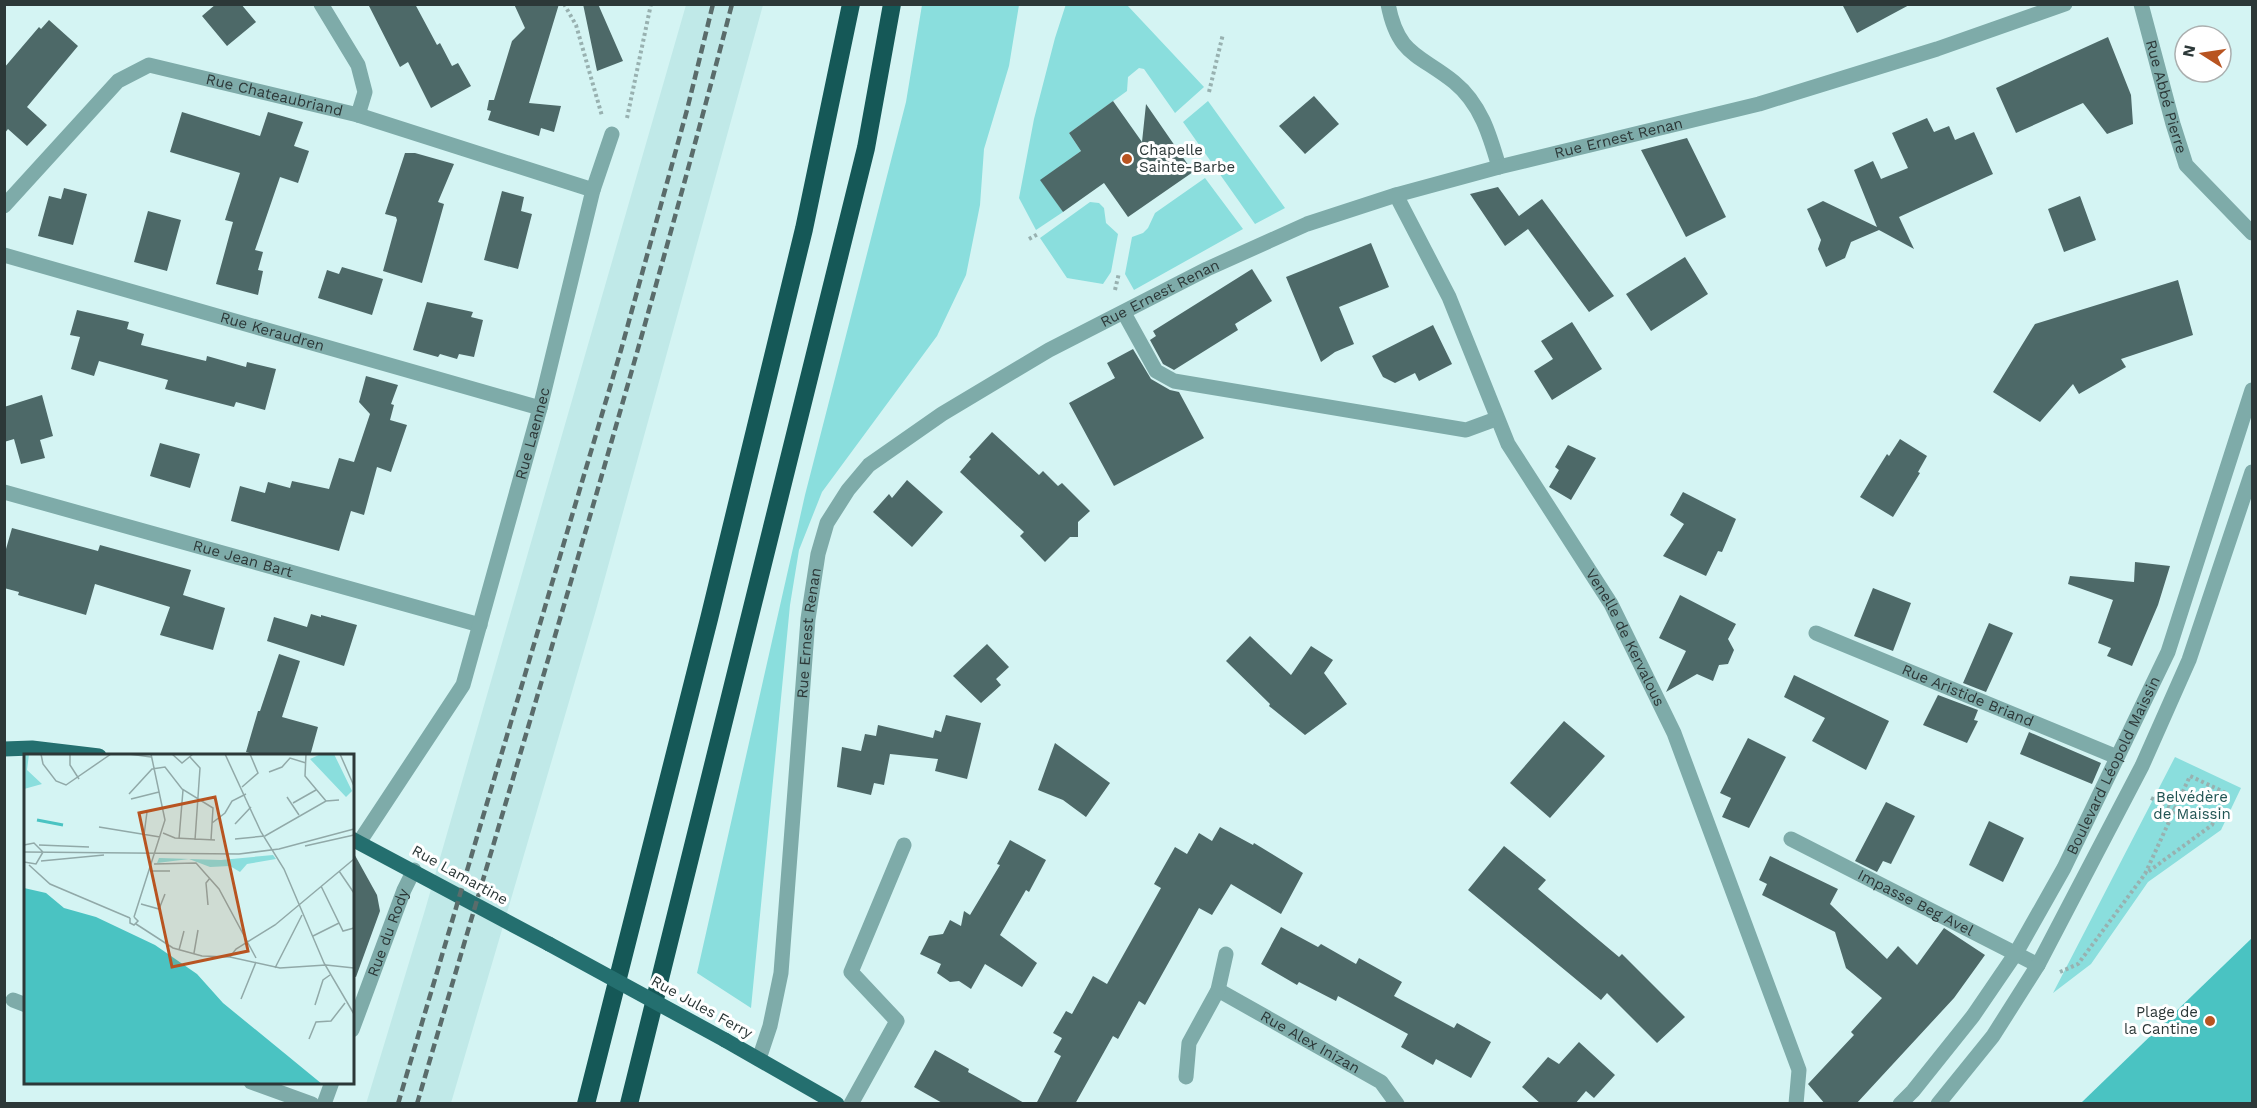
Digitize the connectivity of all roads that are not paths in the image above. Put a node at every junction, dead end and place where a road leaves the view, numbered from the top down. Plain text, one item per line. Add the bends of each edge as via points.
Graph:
1 (321, 4) edge
2 (850, 4) edge
3 (892, 4) edge
4 (1388, 4) edge
5 (2065, 4) edge
6 (2142, 4) edge
7 (358, 115) junction
8 (612, 134) road end
9 (1499, 167) junction
10 (593, 190) junction
11 (1396, 195) junction
12 (4, 206) edge
13 (2253, 233) edge
14 (4, 255) edge
15 (1124, 313) junction
16 (2253, 390) edge
17 (540, 408) junction
18 (1497, 419) junction
19 (2253, 472) edge
20 (4, 492) edge
21 (480, 625) junction
22 (1816, 633) dead end
23 (4, 749) edge
24 (82, 754) edge
25 (2117, 757) junction
26 (1791, 839) dead end
27 (356, 840) edge
28 (904, 845) dead end
29 (414, 870) junction
30 (549, 944) joint
31 (2016, 953) junction
32 (1226, 954) dead end
33 (2038, 965) junction
34 (1218, 990) junction
35 (354, 1025) edge
36 (759, 1059) junction
37 (1186, 1077) dead end
38 (254, 1084) edge
39 (332, 1084) edge
40 (312, 1104) edge
41 (324, 1104) edge
42 (586, 1104) edge
43 (629, 1104) edge
44 (837, 1104) edge
45 (851, 1104) edge
46 (1397, 1104) edge
47 (1796, 1104) edge
48 (1900, 1104) edge
49 (1938, 1104) edge

1 - 7 street via 358,64 365,92
2 - 42 highway via 804,229
3 - 43 highway via 866,148
4 - 9 street via 1392,22 1407,50 1455,83 1487,124
5 - 9 street, Rue Ernest Renan via 1760,104
6 - 13 street, Rue Abbé Pierre via 2186,165
7 - 10 street, Rue Chateaubriand
7 - 12 street, Rue Chateaubriand via 150,65 118,81
8 - 10 street, Rue Laennec
9 - 11 street, Rue Ernest Renan
10 - 17 street, Rue Laennec
11 - 15 street, Rue Ernest Renan via 1307,224 1207,269
11 - 18 street, Venelle de Kervalous via 1449,297
14 - 17 street, Rue Keraudren
15 - 18 street via 1156,371 1174,381 1466,430
15 - 36 street, Rue Ernest Renan via 1049,350 933,420 869,465 827,523 808,619 781,973
16 - 25 street, Boulevard Léopold Maissin via 2168,652
17 - 21 street, Rue Laennec
18 - 47 street, Venelle de Kervalous via 1508,444 1611,604 1674,733 1799,1070
19 - 33 street, Boulevard Léopold Maissin via 2189,660 2142,766
20 - 21 street, Rue Jean Bart
21 - 27 street, Rue Laennec via 463,685
22 - 25 street, Rue Aristide Briand
23 - 24 main road
25 - 31 street, Boulevard Léopold Maissin via 2064,868
26 - 31 street, Impasse Beg Avel
27 - 29 main road, Rue Lamartine
28 - 45 street via 851,972 897,1021
29 - 30 main road, Rue Lamartine
29 - 35 street, Rue du Rody
30 - 36 main road, Rue Jules Ferry, bridge
31 - 33 street, Impasse Beg Avel
31 - 48 street, Boulevard Léopold Maissin via 1973,1016
32 - 34 street
33 - 49 street, Boulevard Léopold Maissin via 1993,1036
34 - 37 street via 1189,1043
34 - 46 street, Rue Alex Inizan via 1381,1082
36 - 44 main road, Rue Jules Ferry
38 - 40 street
39 - 41 street

